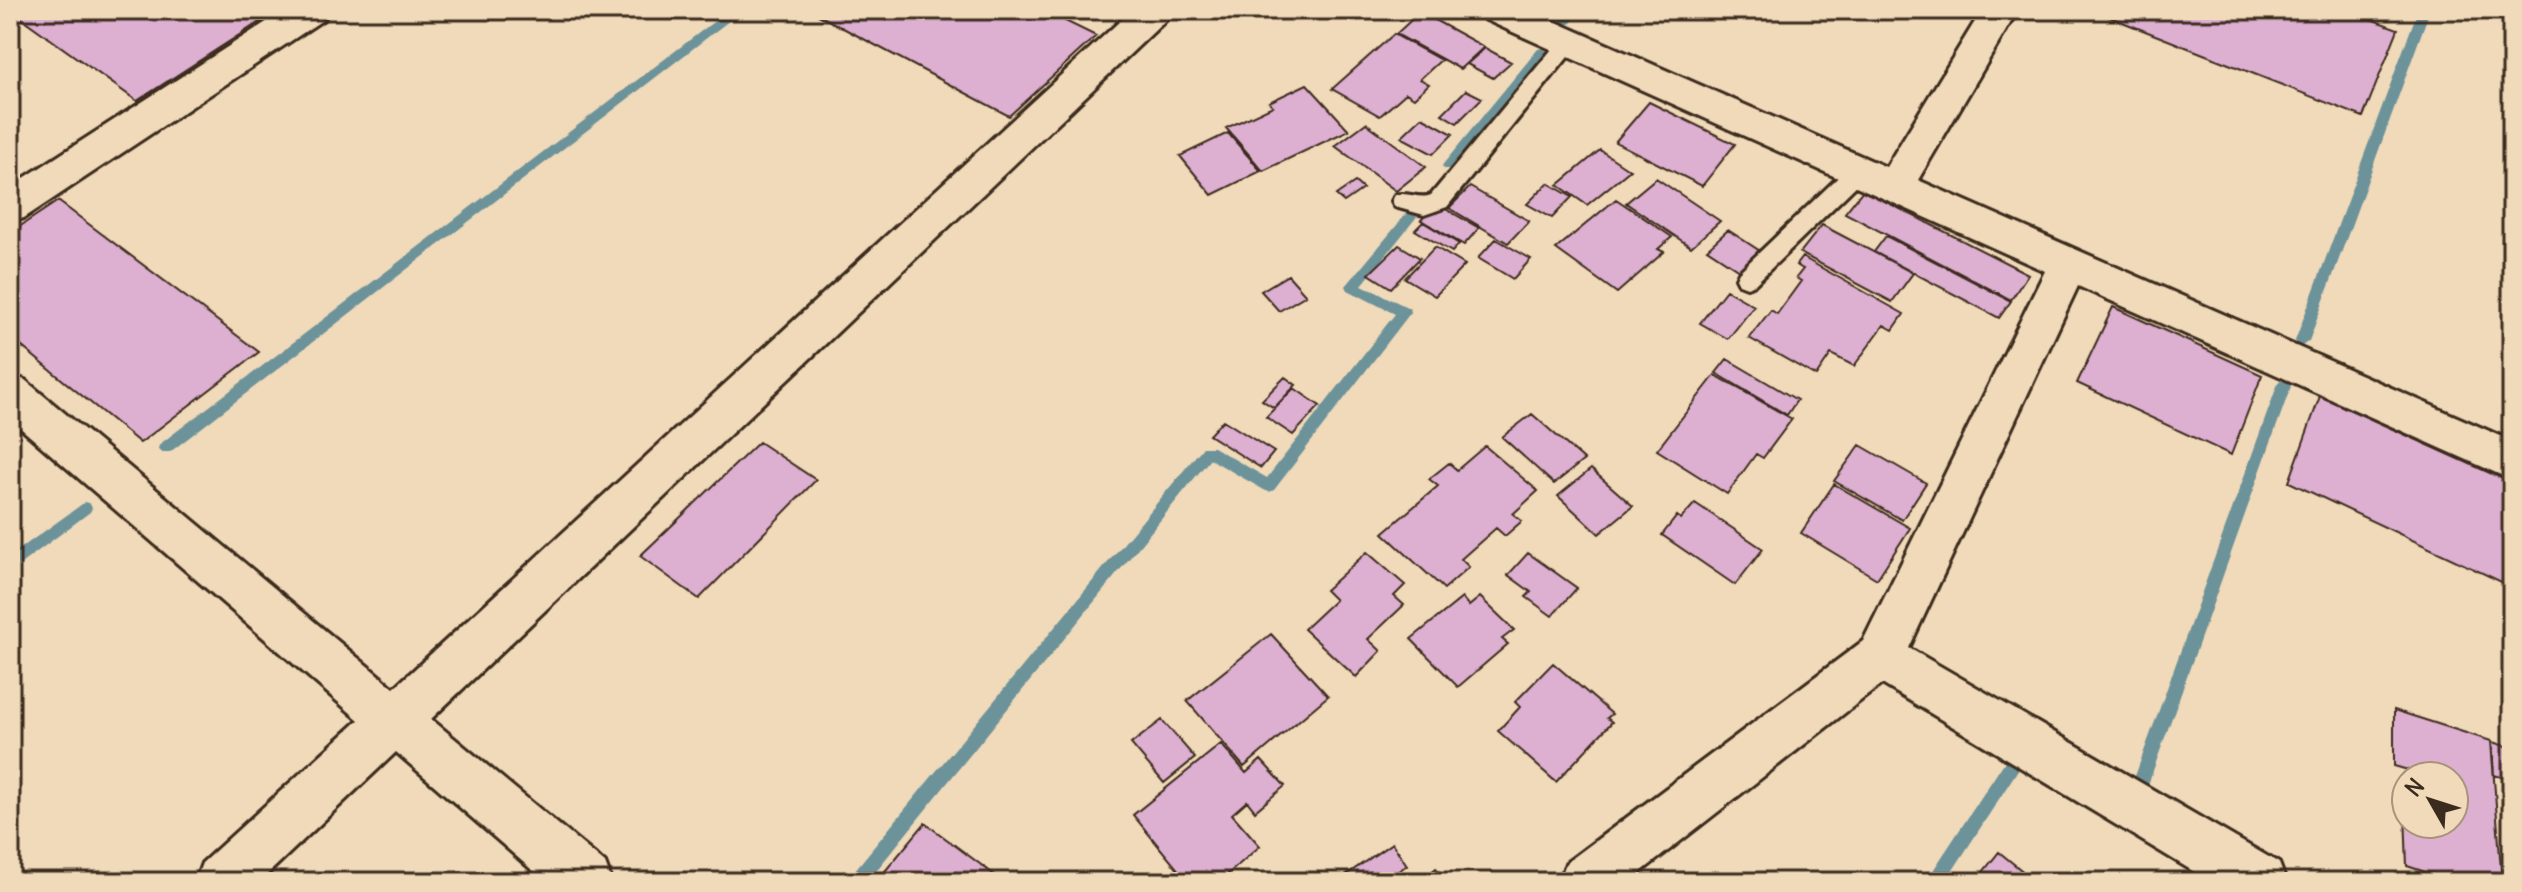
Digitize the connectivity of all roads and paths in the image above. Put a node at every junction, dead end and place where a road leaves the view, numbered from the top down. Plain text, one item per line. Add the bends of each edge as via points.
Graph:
1 (311, 10) edge
2 (1154, 10) edge
3 (1497, 10) edge
4 (2000, 10) edge
5 (1569, 42) junction
6 (1858, 171) junction
7 (1894, 187) junction
8 (1403, 201) dead end
9 (10, 207) edge
10 (2068, 265) junction
11 (1747, 278) dead end
12 (10, 393) edge
13 (2512, 461) edge
14 (1880, 657) junction
15 (395, 719) junction
16 (221, 882) edge
17 (586, 882) edge
18 (1585, 882) edge
19 (2260, 882) edge

1 - 9 street
2 - 15 street
3 - 5 street
4 - 7 street
5 - 6 street
5 - 8 lane via 1439,201 1424,207
6 - 7 street
6 - 11 lane
7 - 10 street
10 - 13 street
10 - 14 street
12 - 15 street
14 - 18 street
14 - 19 street
15 - 16 street
15 - 17 street

